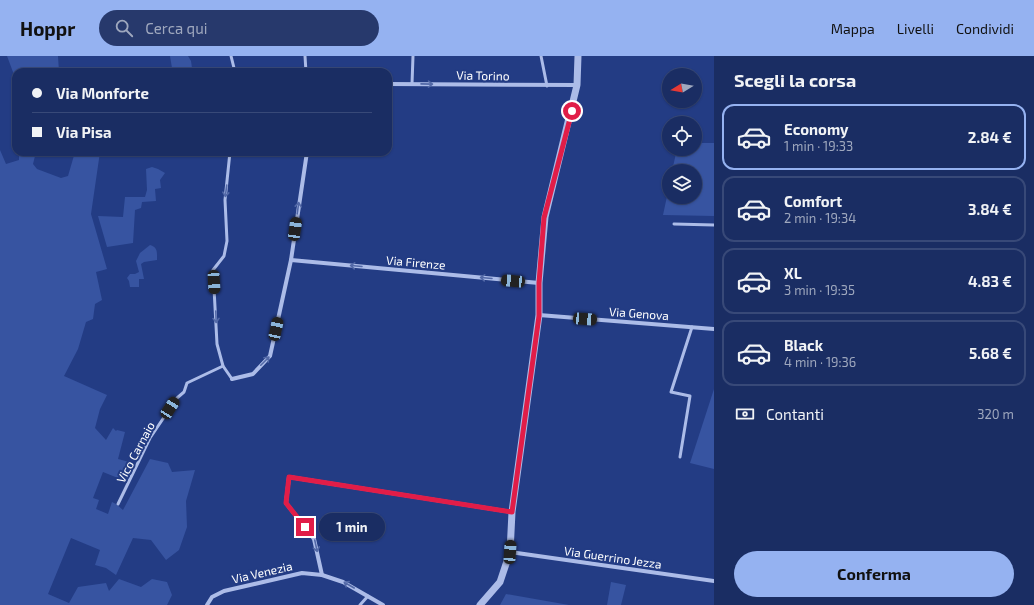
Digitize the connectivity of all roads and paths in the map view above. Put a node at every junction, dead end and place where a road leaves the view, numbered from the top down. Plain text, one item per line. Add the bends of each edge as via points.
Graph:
1 (231, 56) edge
2 (305, 56) edge
3 (413, 56) edge
4 (541, 56) edge
5 (578, 56) edge
6 (234, 68) edge
7 (306, 68) edge
8 (392, 84) edge
9 (412, 84) junction
10 (577, 85) junction
11 (547, 86) junction
12 (230, 156) edge
13 (305, 156) edge
14 (674, 224) dead end
15 (714, 224) edge
16 (291, 260) junction
17 (539, 283) junction
18 (539, 316) junction
19 (692, 327) junction
20 (714, 329) edge
21 (223, 366) junction
22 (232, 379) joint
23 (680, 457) dead end
24 (118, 504) dead end
25 (512, 512) junction
26 (510, 552) junction
27 (322, 575) junction
28 (714, 581) edge
29 (368, 596) junction
30 (207, 605) edge
31 (360, 605) edge
32 (383, 605) edge
33 (480, 605) edge

1 - 6 lane
2 - 7 lane
3 - 9 lane
4 - 11 lane
5 - 10 street
8 - 9 street, Via Torino
9 -> 11 street, Via Torino
10 - 11 street, Via Torino
10 - 17 street via 544,218
12 -> 21 lane via 225,200 227,241 224,256 214,270 217,344
16 -> 13 street
14 - 15 lane
17 -> 16 street, Via Firenze
22 -> 16 street via 253,374 270,356
17 - 18 street
18 - 19 street, Via Genova
18 - 25 street
19 - 20 street, Via Genova
19 - 23 lane via 671,392 690,396
21 - 22 lane
21 - 24 lane, Vico Carnaio via 187,383 184,392 177,398 150,438
25 - 26 street
25 -> 27 street via 289,477 286,503 314,539
26 - 28 street, Via Guerrino Jezza
26 - 33 street via 500,582
29 -> 27 street, Via Venezia via 343,582
27 - 30 street, Via Venezia via 302,573 224,591 212,597
29 - 31 lane
29 - 32 street, Via Venezia

